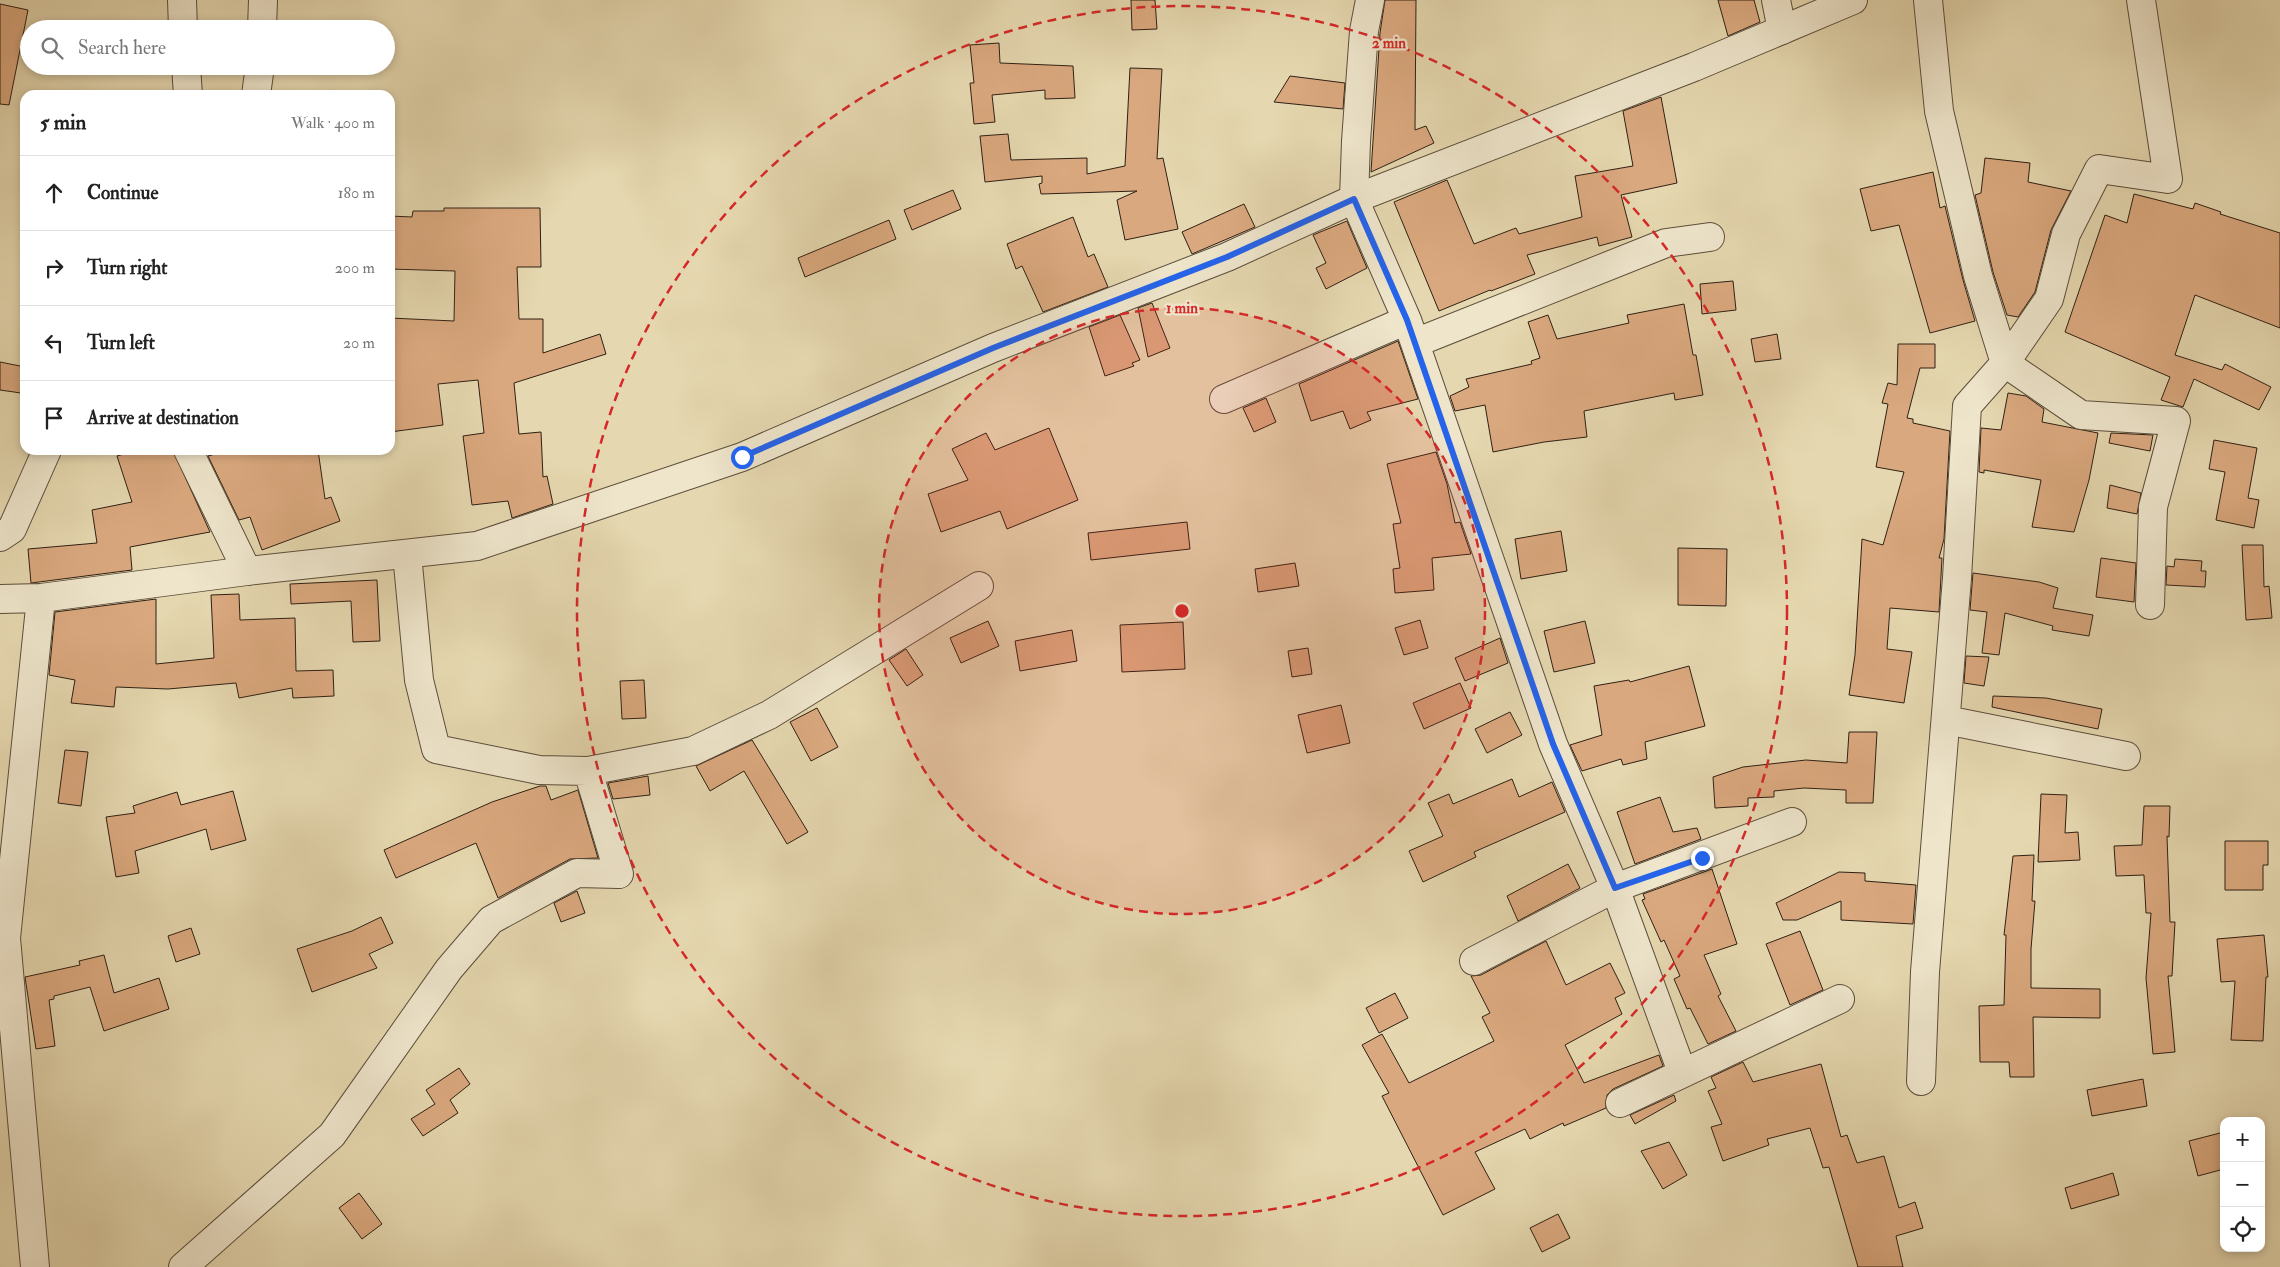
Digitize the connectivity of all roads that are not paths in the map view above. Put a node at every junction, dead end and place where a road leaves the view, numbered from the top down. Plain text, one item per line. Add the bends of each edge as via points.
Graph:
1 (182, 0) edge
2 (263, 0) edge
3 (1370, 0) edge
4 (1776, 0) edge
5 (1853, 0) edge
6 (1928, 0) edge
7 (2141, 0) edge
8 (183, 20) edge
9 (262, 20) edge
10 (1782, 30) junction
11 (187, 75) edge
12 (259, 75) edge
13 (188, 90) edge
14 (257, 90) edge
15 (1354, 199) junction
16 (1710, 237) dead end
17 (1411, 332) junction
18 (2005, 363) junction
19 (1224, 399) dead end
20 (45, 455) edge
21 (190, 455) edge
22 (0, 537) edge
23 (406, 554) junction
24 (247, 571) junction
25 (979, 586) dead end
26 (41, 598) junction
27 (0, 599) edge
28 (2150, 605) dead end
29 (1946, 720) junction
30 (2126, 756) dead end
31 (588, 771) junction
32 (1792, 822) dead end
33 (1615, 888) junction
34 (1474, 961) dead end
35 (1840, 999) dead end
36 (1682, 1072) junction
37 (1921, 1081) dead end
38 (1620, 1103) dead end
39 (35, 1267) edge
40 (183, 1267) edge

1 - 8 street
2 - 9 street
3 - 15 street via 1364,32
4 - 10 street
5 - 10 street
6 - 18 street via 1939,111 1978,276
7 - 18 street via 2168,179 2099,169 2066,234 2049,299
10 - 15 street
11 - 13 street
12 - 14 street
15 - 17 street
15 - 23 street via 1227,257 993,348 742,457 477,546
16 - 17 street via 1666,243
17 - 19 street
17 - 33 street via 1553,744
18 - 28 street via 2081,415 2176,421 2153,507
18 - 29 street via 1967,406
20 - 22 street via 12,530
21 - 24 street
23 - 24 street
23 - 31 street via 419,680 436,749 539,770
24 - 26 street
25 - 31 street via 769,715 693,751
26 - 27 street
26 - 39 street via 6,938
29 - 30 street
29 - 37 street via 1926,972
31 - 40 street via 619,874 577,872 491,920 449,969 332,1135
32 - 33 street
33 - 34 street
33 - 36 street
35 - 36 street
36 - 38 street

